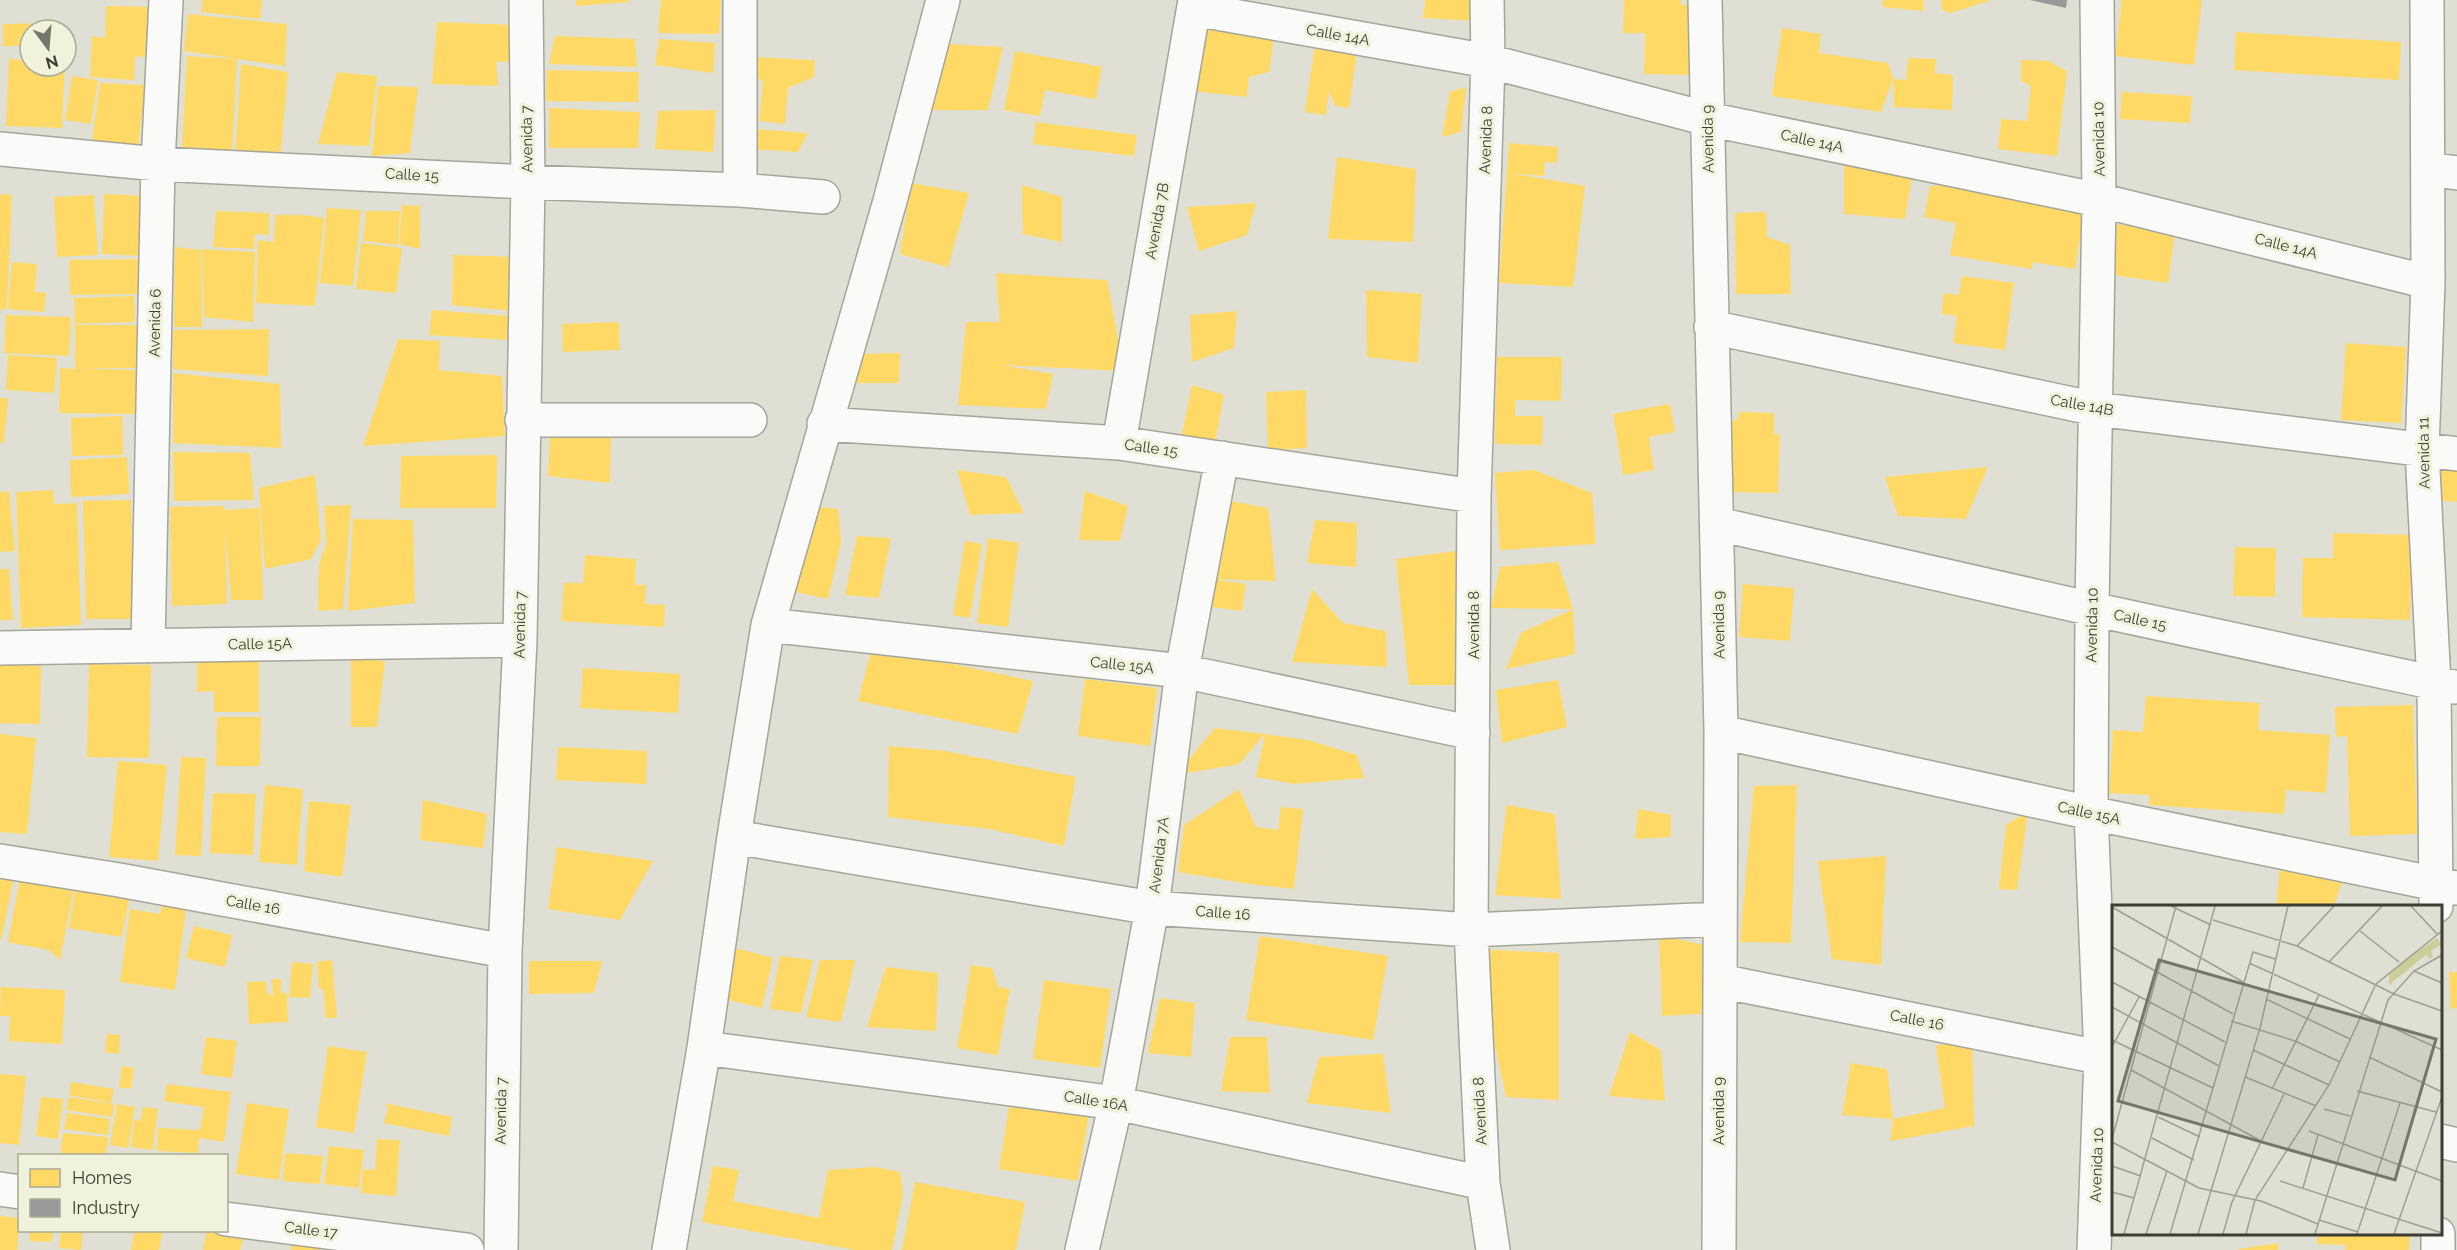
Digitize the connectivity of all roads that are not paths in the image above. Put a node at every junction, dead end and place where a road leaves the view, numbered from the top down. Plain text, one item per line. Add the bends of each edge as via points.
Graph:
1 (166, 0) edge
2 (526, 0) edge
3 (740, 0) edge
4 (943, 0) edge
5 (1487, 0) edge
6 (1705, 0) edge
7 (2097, 0) edge
8 (2427, 0) edge
9 (1194, 5) edge
10 (1488, 61) junction
11 (1708, 119) junction
12 (0, 149) edge
13 (158, 164) junction
14 (2443, 171) edge
15 (528, 182) junction
16 (740, 190) junction
17 (824, 197) dead end
18 (2100, 200) junction
19 (2428, 282) junction
20 (1711, 327) junction
21 (2096, 409) junction
22 (522, 420) junction
23 (750, 420) dead end
24 (824, 424) junction
25 (1119, 443) junction
26 (2422, 450) junction
27 (2457, 454) edge
28 (1222, 458) junction
29 (1474, 496) junction
30 (1718, 524) junction
31 (2092, 609) junction
32 (768, 625) junction
33 (520, 640) junction
34 (148, 646) junction
35 (0, 648) edge
36 (1182, 671) junction
37 (2446, 686) edge
38 (1721, 732) junction
39 (1473, 733) junction
40 (2091, 813) junction
41 (734, 837) junction
42 (0, 861) edge
43 (2443, 893) edge
44 (1152, 908) junction
45 (1719, 920) junction
46 (1471, 930) junction
47 (505, 951) junction
48 (1720, 981) junction
49 (704, 1048) junction
50 (2107, 1058) edge
51 (1116, 1102) junction
52 (2442, 1141) edge
53 (2457, 1145) edge
54 (1483, 1183) junction
55 (0, 1189) edge
56 (18, 1192) edge
57 (228, 1219) edge
58 (467, 1250) edge
59 (501, 1250) edge
60 (669, 1250) edge
61 (1082, 1250) edge
62 (1493, 1250) edge
63 (1719, 1250) edge
64 (2094, 1250) edge

1 - 13 street, Avenida 6
2 - 15 street, Avenida 7
3 - 16 street
4 - 24 street via 890,201
5 - 10 street, Avenida 8
6 - 11 street, Avenida 9
7 - 18 street, Avenida 10
8 - 14 street, Avenida 11
9 - 10 street, Calle 14A
9 - 25 street, Avenida 7B
10 - 11 street, Calle 14A
10 - 29 street, Avenida 8
11 - 18 street, Calle 14A
11 - 20 street, Avenida 9
12 - 13 street, Calle 15
13 - 15 street, Calle 15
13 - 34 street, Avenida 6
14 - 19 street, Avenida 11
15 - 16 street, Calle 15
15 - 22 street, Avenida 7
16 - 17 street, Calle 15
18 - 19 street, Calle 14A
18 - 21 street, Avenida 10
19 - 26 street, Avenida 11
20 - 21 street, Calle 14B
20 - 30 street, Avenida 9
21 - 26 street, Calle 14B
21 - 31 street, Avenida 10
22 - 23 street
22 - 33 street, Avenida 7
24 - 25 street, Calle 15
24 - 32 street
25 - 28 street, Calle 15
26 - 27 street, Calle 14B
26 - 37 street, Avenida 11
28 - 29 street, Calle 15
28 - 36 street, Avenida 7A
29 - 39 street, Avenida 8
30 - 31 street, Calle 15
30 - 38 street, Avenida 9
31 - 37 street, Calle 15
31 - 40 street, Avenida 10
32 - 36 street, Calle 15A
32 - 41 street
33 - 34 street, Calle 15A
33 - 47 street, Avenida 7
34 - 35 street, Calle 15A
36 - 39 street, Calle 15A
36 - 44 street, Avenida 7A
37 - 43 street, Avenida 11
38 - 40 street, Calle 15A
38 - 45 street, Avenida 9
39 - 46 street, Avenida 8
40 - 43 street, Calle 15A
40 - 50 street, Avenida 10
41 - 44 street, Calle 16
41 - 49 street
42 - 47 street, Calle 16
44 - 46 street, Calle 16
44 - 51 street, Avenida 7A
45 - 46 street, Calle 16
45 - 48 street, Avenida 9
46 - 54 street, Avenida 8
47 - 59 street, Avenida 7
48 - 50 street, Calle 16
48 - 63 street, Avenida 9
49 - 51 street, Calle 16A
49 - 60 street
50 - 64 street, Avenida 10
51 - 54 street, Calle 16A
51 - 61 street, Avenida 7A
52 - 53 street
54 - 62 street, Avenida 8
55 - 56 street
57 - 58 street, Calle 17

